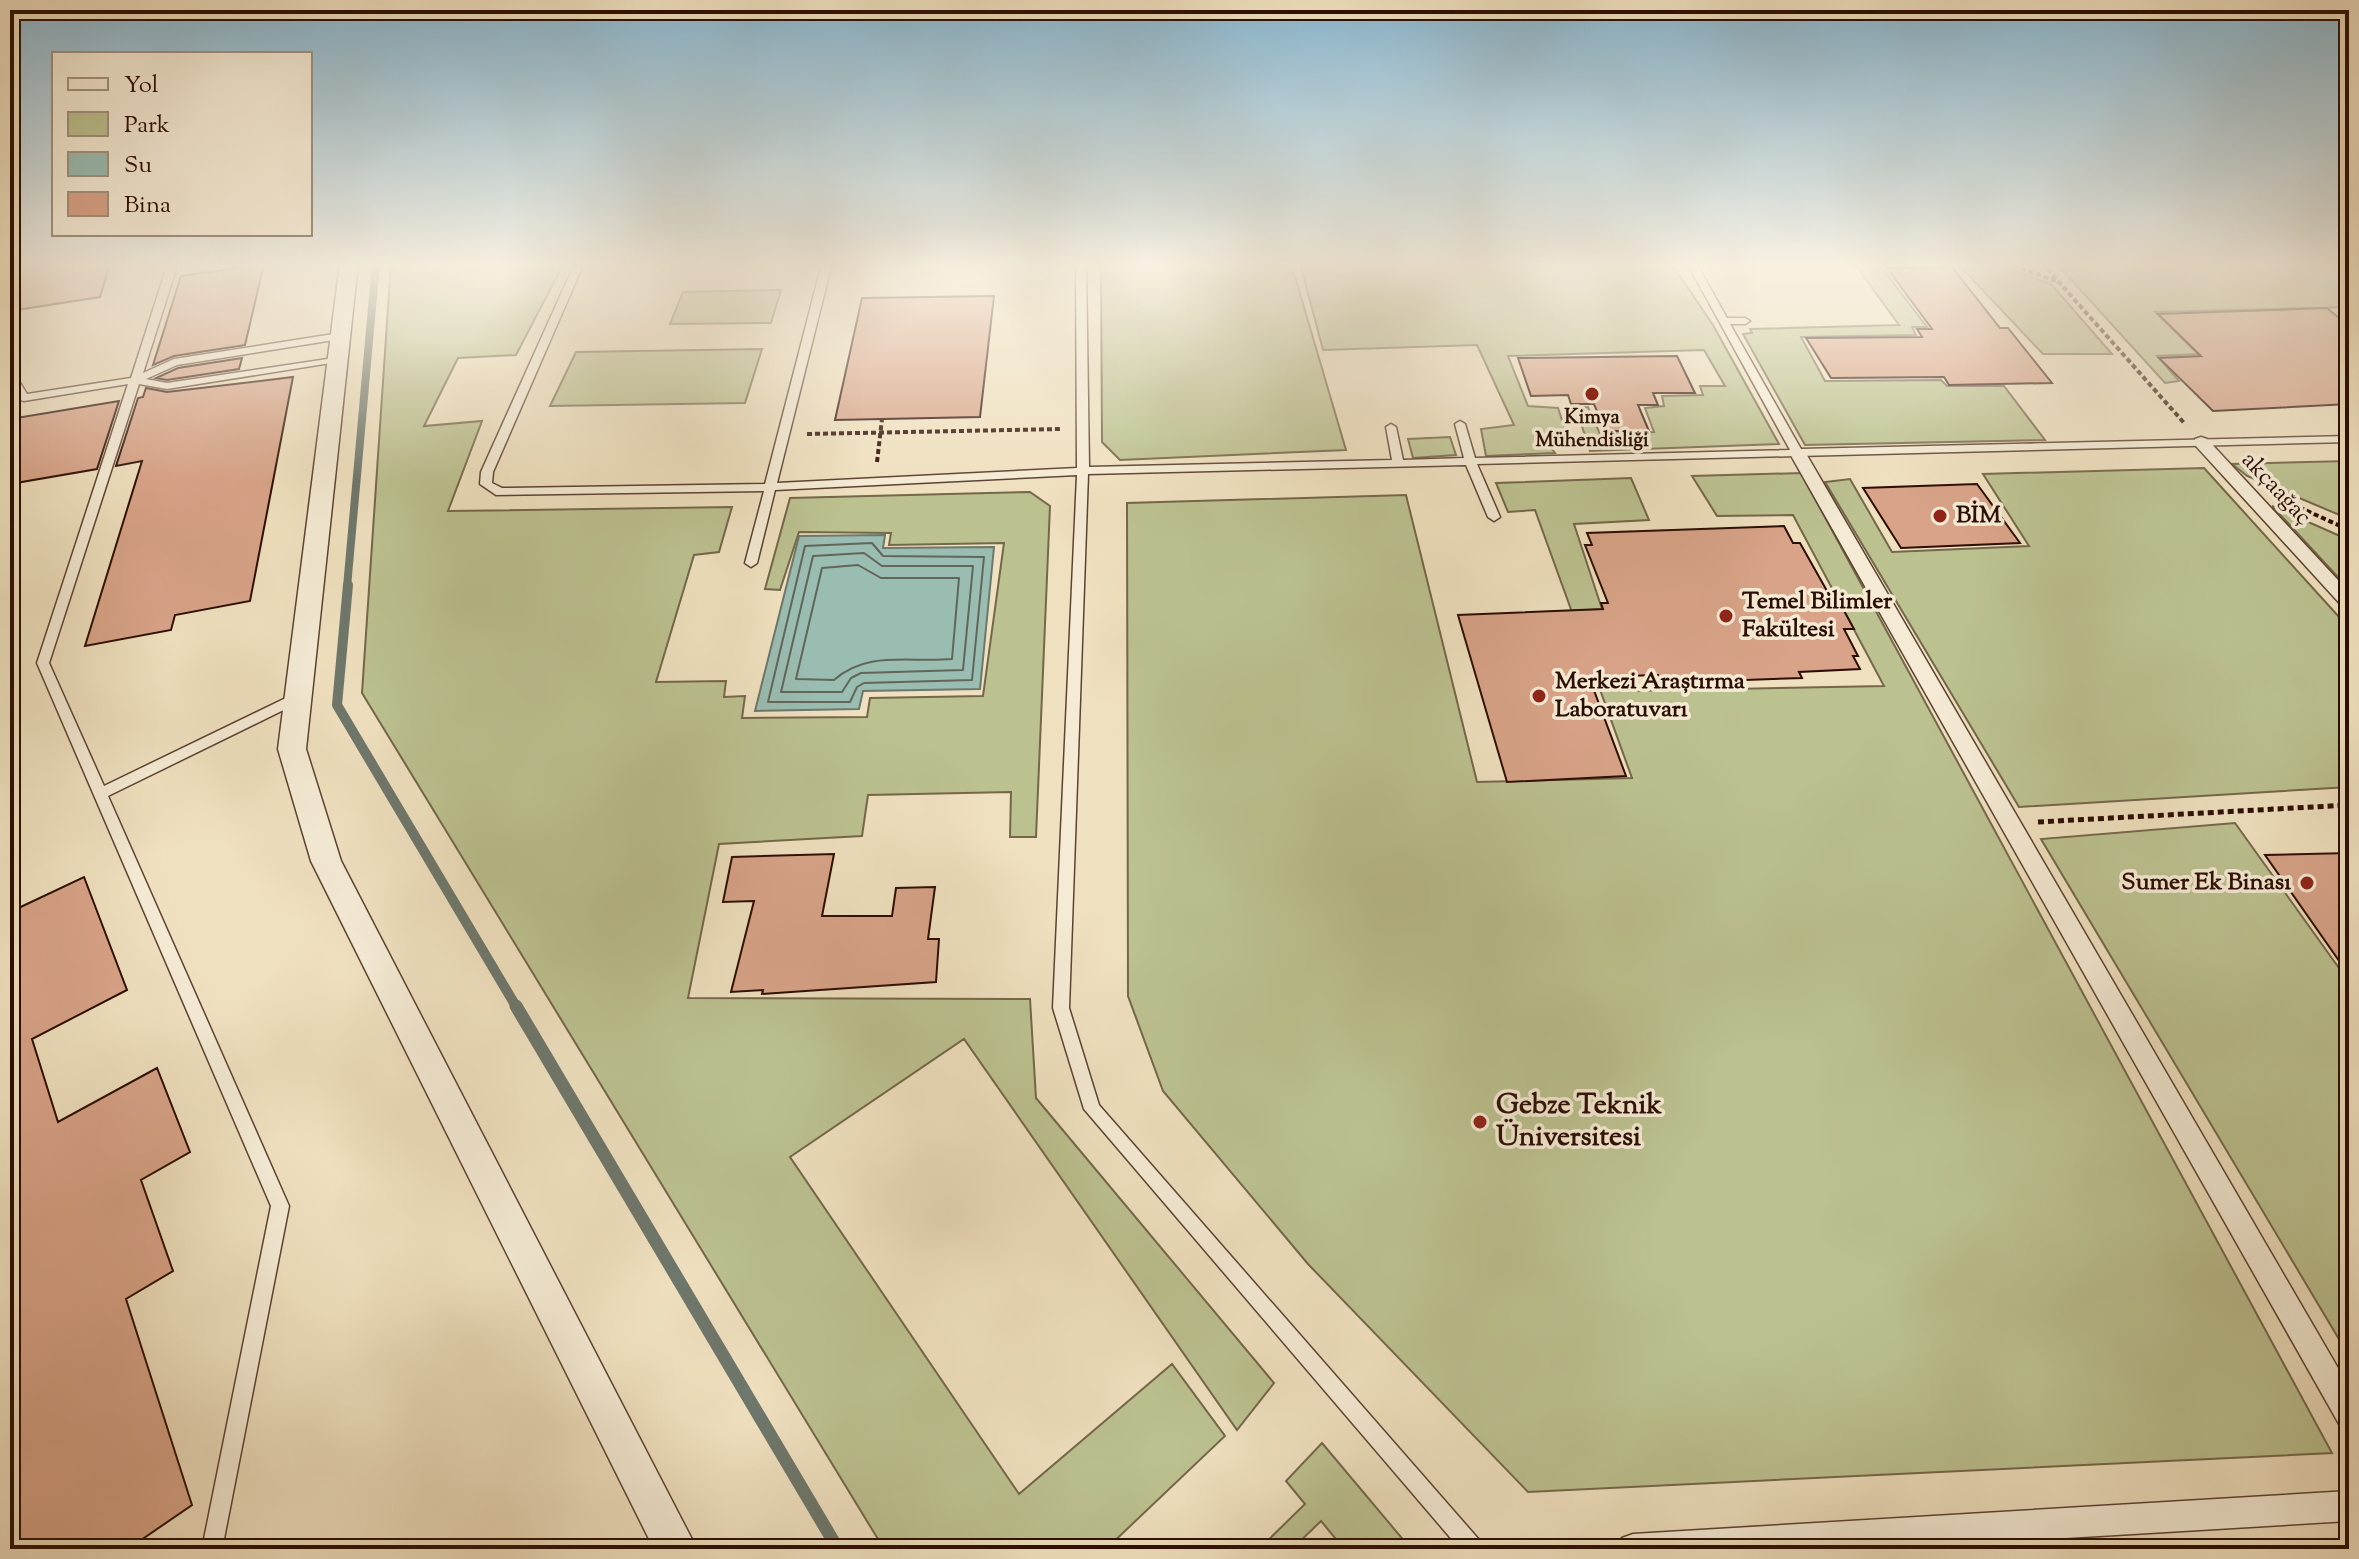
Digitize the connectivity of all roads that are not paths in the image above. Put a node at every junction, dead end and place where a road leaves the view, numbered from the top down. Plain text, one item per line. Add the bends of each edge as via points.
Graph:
1 (149, 336) edge
2 (340, 336) edge
3 (548, 336) edge
4 (808, 336) edge
5 (1082, 336) edge
6 (1733, 336) edge
7 (338, 348) junction
8 (10, 375) edge
9 (135, 380) junction
10 (1460, 424) dead end
11 (1391, 427) dead end
12 (2349, 439) edge
13 (2201, 442) junction
14 (1797, 452) junction
15 (1472, 461) junction
16 (1398, 463) junction
17 (1083, 471) junction
18 (768, 487) junction
19 (1494, 517) dead end
20 (751, 563) dead end
21 (2349, 603) edge
22 (297, 698) junction
23 (102, 793) junction
24 (2349, 1414) edge
25 (2349, 1506) edge
26 (212, 1549) edge
27 (676, 1549) edge
28 (1474, 1549) edge
29 (1633, 1549) edge

1 - 9 lane
2 - 7 street
3 - 18 lane via 486,484 522,494
4 - 18 lane
5 - 17 lane
6 - 14 lane
7 - 9 lane via 174,362
7 - 9 lane via 167,386
7 - 22 street
8 - 9 lane via 24,398
9 - 23 lane via 43,663
10 - 15 lane
11 - 16 lane
12 - 13 lane
13 - 14 lane
13 - 21 street, akçaağaç
14 - 15 lane
14 - 24 street
15 - 16 lane
15 - 19 lane
16 - 17 lane
17 - 18 lane
17 - 28 lane via 1061,1008 1092,1109
18 - 20 lane
22 - 23 lane
22 - 27 street via 292,749 326,861
23 - 26 lane via 280,1206
25 - 29 street

